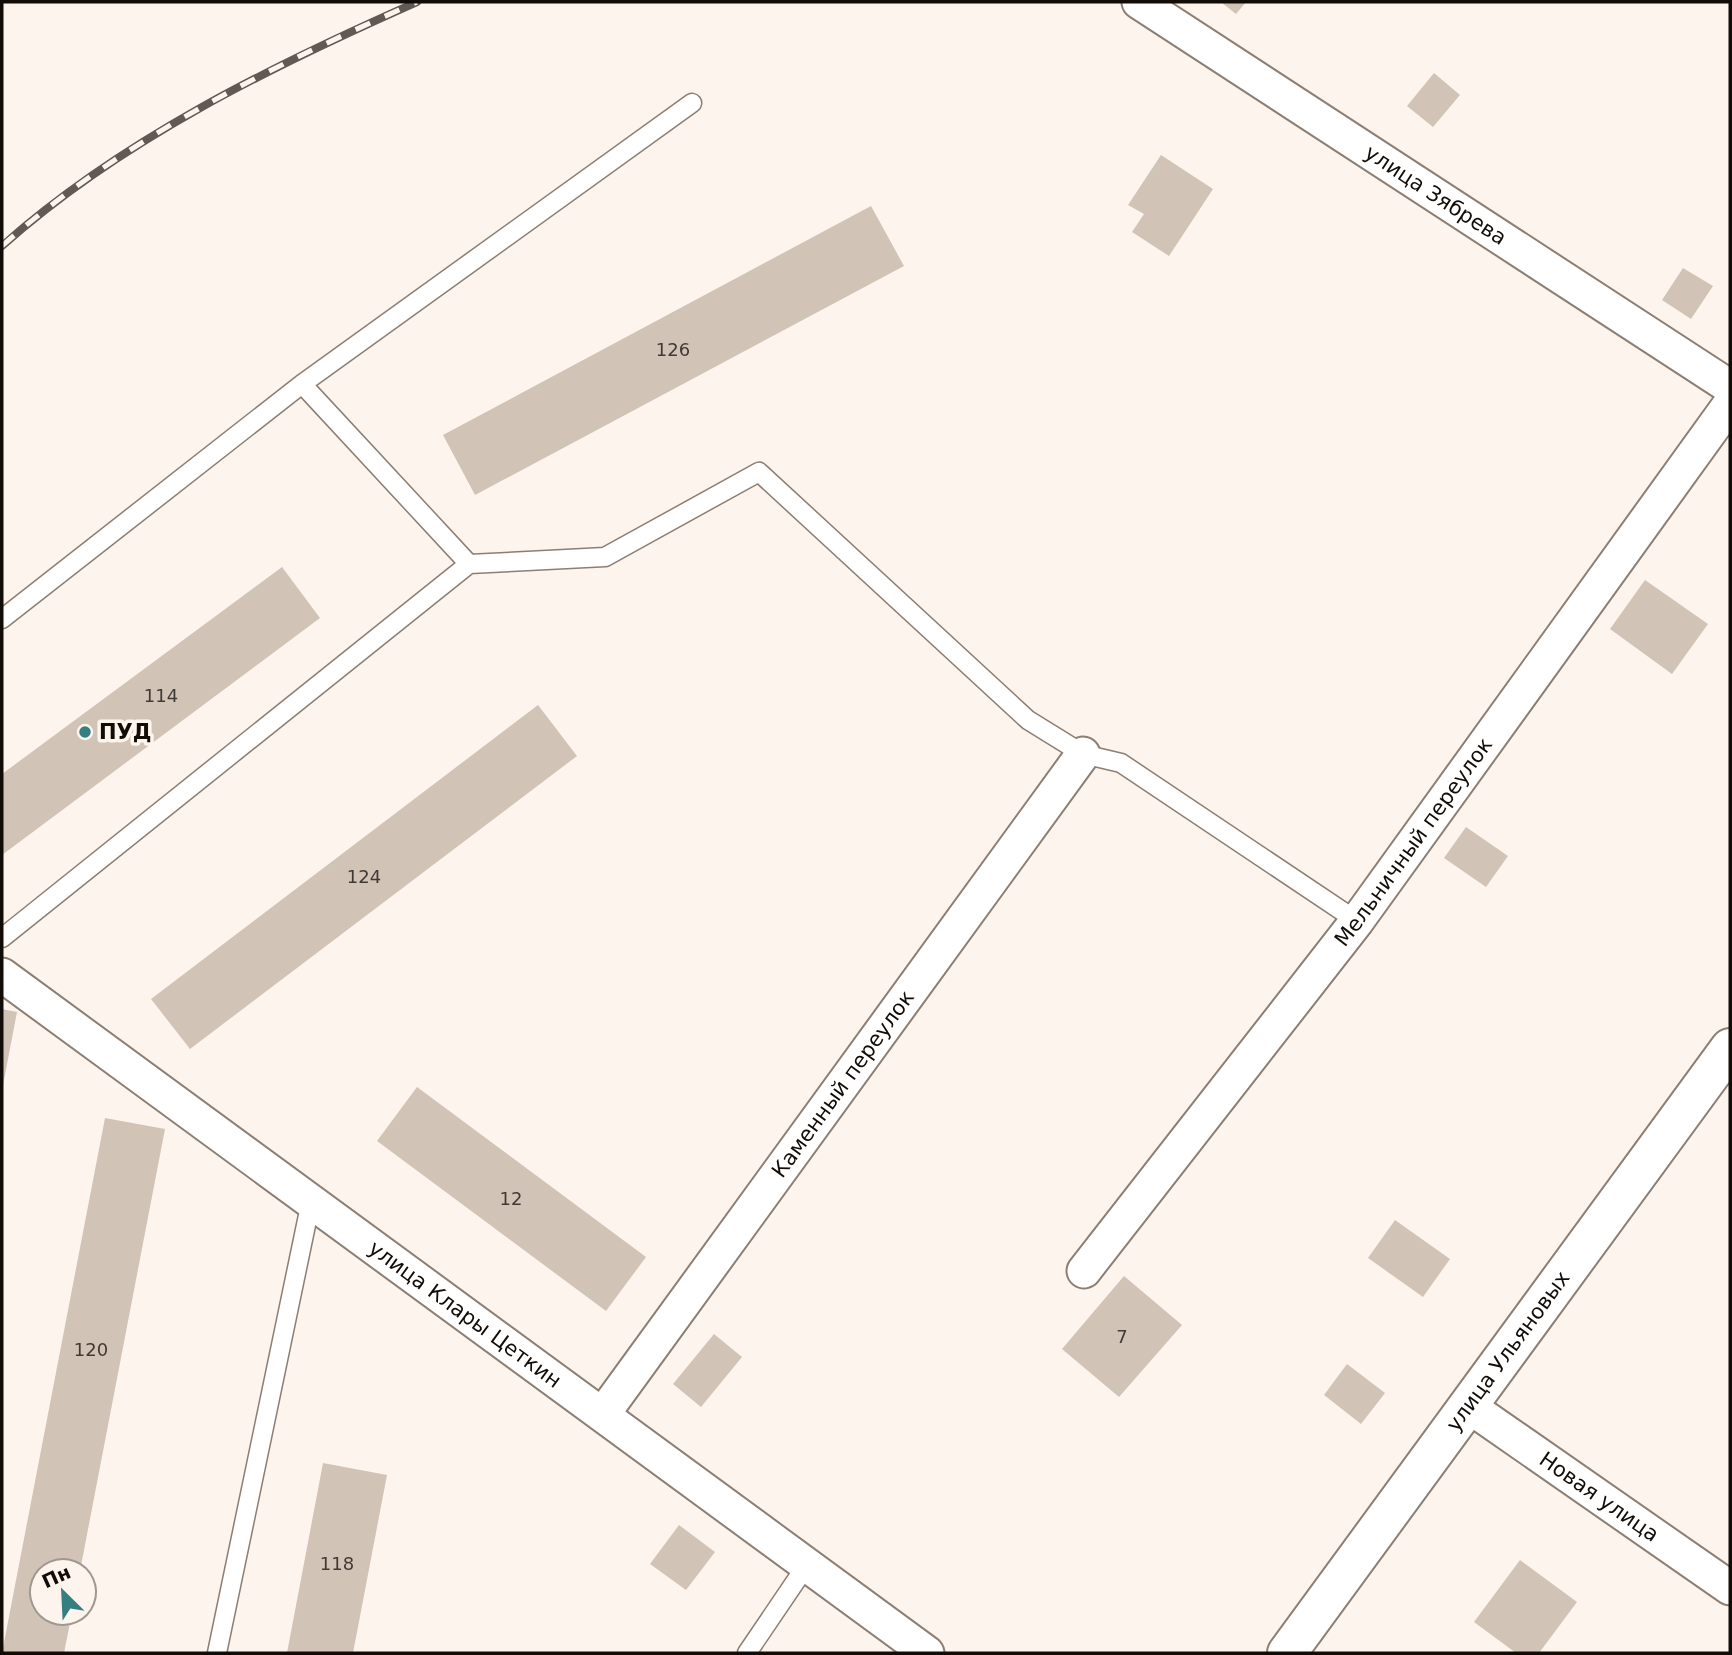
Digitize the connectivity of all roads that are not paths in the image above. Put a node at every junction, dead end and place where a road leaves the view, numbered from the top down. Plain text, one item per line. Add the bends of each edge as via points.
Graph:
1 (1139, 2) edge
2 (692, 103) dead end
3 (302, 384) junction
4 (1730, 387) edge
5 (1730, 404) edge
6 (469, 565) junction
7 (2, 620) edge
8 (1083, 754) junction
9 (1357, 921) junction
10 (2, 939) edge
11 (2, 975) edge
12 (1730, 1048) edge
13 (311, 1200) junction
14 (1084, 1271) dead end
15 (1467, 1405) junction
16 (603, 1414) junction
17 (808, 1563) junction
18 (1730, 1588) edge
19 (217, 1653) edge
20 (747, 1653) edge
21 (927, 1653) edge
22 (1287, 1653) edge

1 - 4 street, улица Зябрева
2 - 3 lane
3 - 6 lane
3 - 7 lane
5 - 9 street, Мельничный переулок
6 - 8 lane via 605,557 758,471 1028,720
6 - 10 lane
8 - 9 lane via 1121,763
8 - 16 street, Каменный переулок
9 - 14 street, Мельничный переулок
11 - 13 street, улица Клары Цеткин
12 - 15 street, улица Ульяновых
13 - 16 street, улица Клары Цеткин
13 - 19 lane
15 - 18 street, Новая улица
15 - 22 street, улица Ульяновых
16 - 17 street, улица Клары Цеткин
17 - 20 lane
17 - 21 street, улица Клары Цеткин

